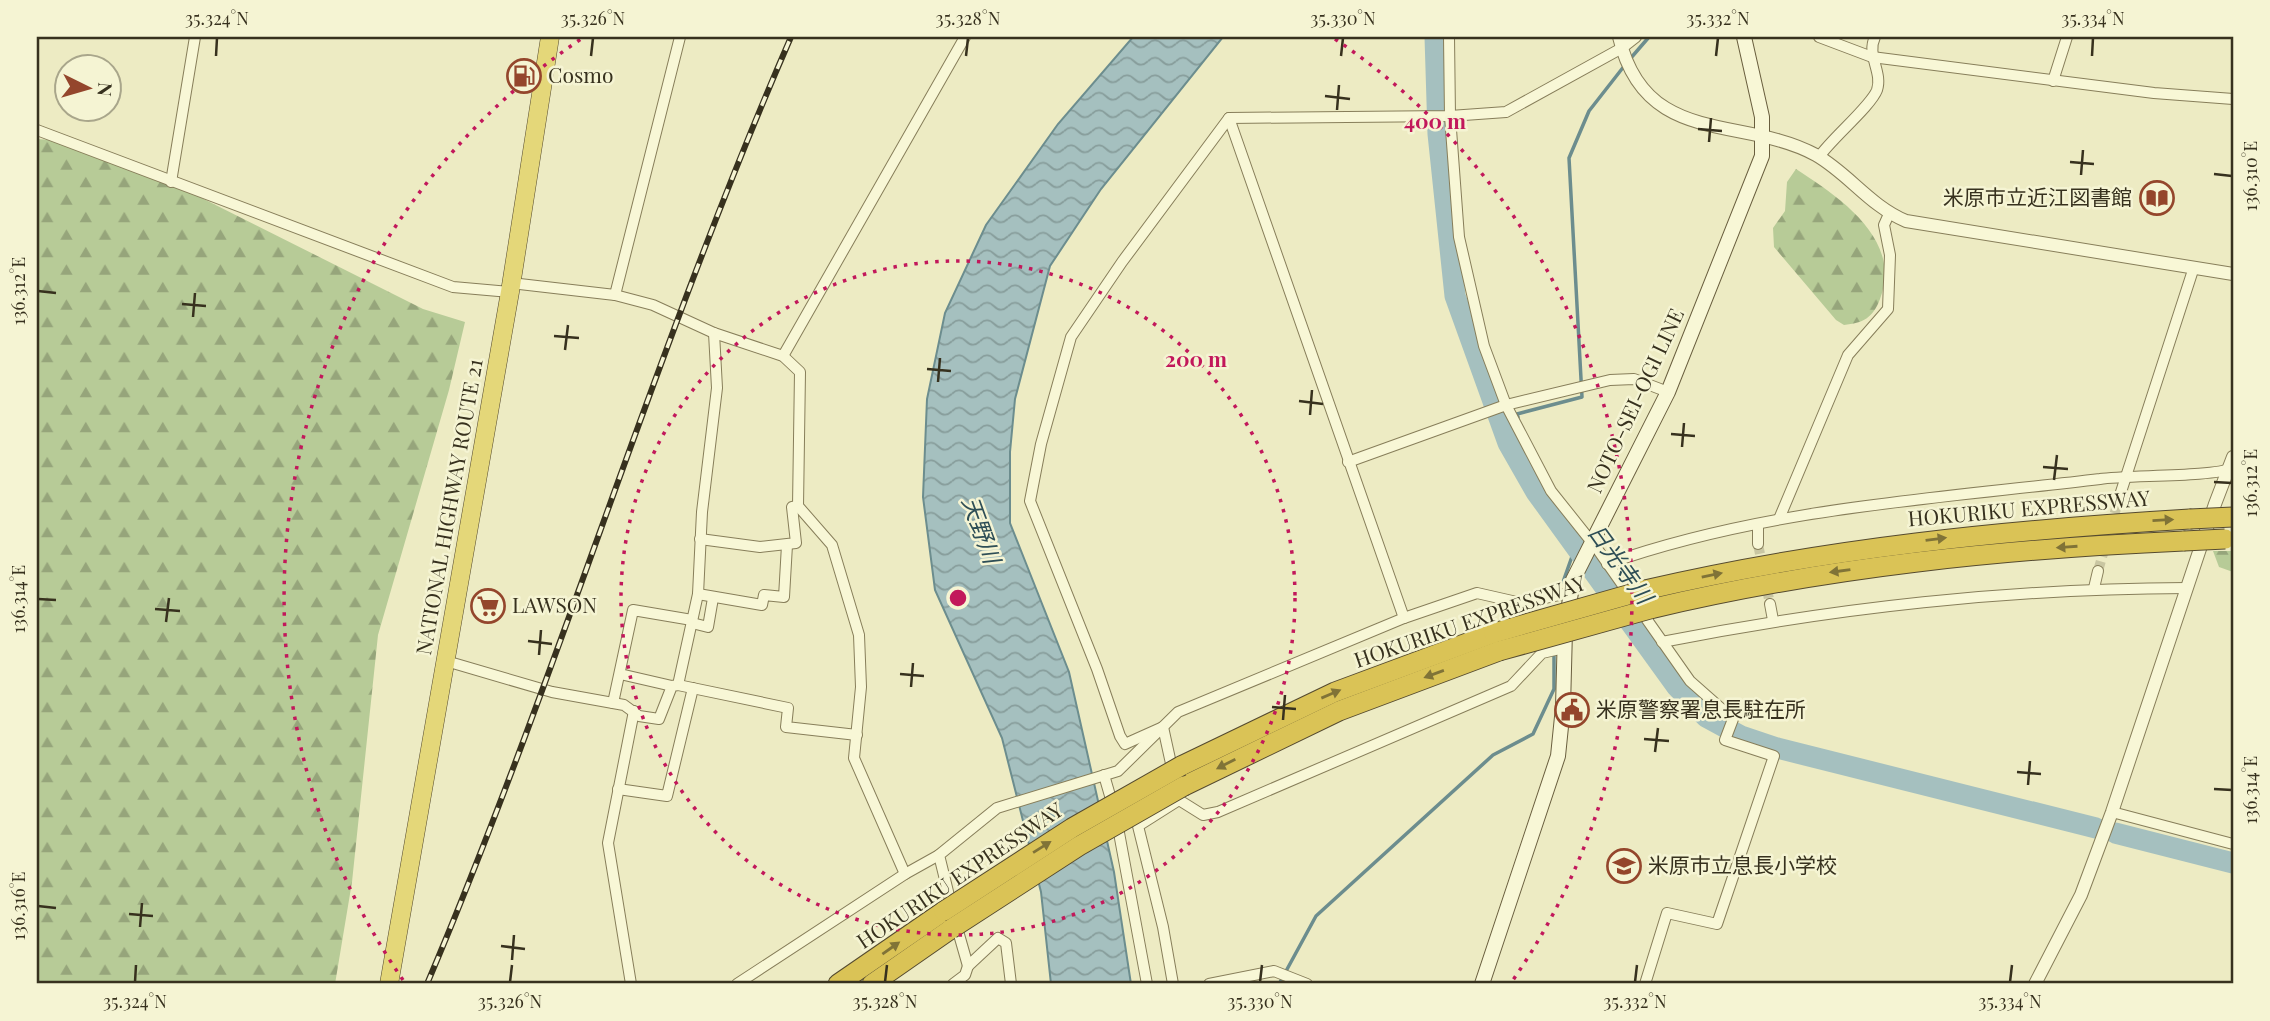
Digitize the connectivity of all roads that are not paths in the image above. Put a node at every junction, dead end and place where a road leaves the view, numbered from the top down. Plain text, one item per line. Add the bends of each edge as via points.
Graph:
1 (195, 37) edge
2 (550, 37) edge
3 (680, 37) edge
4 (965, 37) edge
5 (1450, 37) edge
6 (1636, 37) edge
7 (1744, 37) edge
8 (1819, 37) edge
9 (1875, 37) edge
10 (2067, 37) edge
11 (1621, 43) edge
12 (1872, 57) junction
13 (2053, 80) junction
14 (2233, 99) edge
15 (1448, 116) junction
16 (1229, 118) junction
17 (37, 131) edge
18 (1764, 137) junction
19 (1819, 157) junction
20 (171, 182) junction
21 (1889, 214) junction
22 (2194, 267) junction
23 (2233, 274) edge
24 (510, 288) junction
25 (615, 295) junction
26 (714, 333) junction
27 (783, 356) junction
28 (1668, 392) junction
29 (1506, 405) junction
30 (2233, 457) edge
31 (1348, 462) junction
32 (2230, 469) edge
33 (2127, 475) junction
34 (2120, 495) tunnel mouth
35 (799, 506) junction
36 (2233, 517) edge
37 (1779, 519) junction
38 (1758, 524) junction
39 (700, 539) junction
40 (2229, 539) edge
41 (1758, 544) tunnel mouth
42 (787, 545) junction
43 (1590, 546) junction
44 (1607, 564) junction
45 (2098, 571) tunnel mouth
46 (2094, 588) junction
47 (2187, 588) junction
48 (1569, 593) junction
49 (698, 594) junction
50 (713, 598) junction
51 (1648, 599) junction
52 (1770, 604) tunnel mouth
53 (1404, 618) junction
54 (1773, 620) junction
55 (692, 621) junction
56 (1497, 642) junction
57 (1662, 642) junction
58 (1564, 648) junction
59 (446, 661) junction
60 (620, 674) junction
61 (675, 685) junction
62 (692, 688) junction
63 (613, 703) junction
64 (634, 711) junction
65 (1163, 727) junction
66 (857, 735) junction
67 (1104, 775) junction
68 (618, 789) junction
69 (1181, 793) junction
70 (2112, 813) junction
71 (2233, 844) edge
72 (939, 855) junction
73 (905, 874) junction
74 (947, 920) junction
75 (968, 966) junction
76 (389, 984) edge
77 (631, 984) edge
78 (737, 984) edge
79 (838, 984) edge
80 (872, 984) edge
81 (953, 984) edge
82 (1011, 984) edge
83 (1147, 984) edge
84 (1173, 984) edge
85 (1209, 984) edge
86 (1307, 984) edge
87 (1482, 984) edge
88 (1645, 984) edge
89 (2035, 984) edge

1 - 20 street
2 - 24 highway, NATIONAL HIGHWAY ROUTE 21
3 - 25 street
4 - 27 street
5 - 15 street
6 - 11 street
7 - 18 main road, NOTO-SEI-OGI LINE
8 - 12 street
9 - 12 street
10 - 13 street
11 - 15 street via 1506,112
11 - 18 street via 1634,74 1672,112 1717,130
12 - 13 street
12 - 19 street via 1877,91
13 - 14 street
15 - 16 street
15 - 29 street via 1459,237 1484,346
16 - 31 street
16 - 65 street via 1071,337 1030,501 1120,736 1125,744
17 - 20 street
18 - 19 street via 1792,143
18 - 28 main road, NOTO-SEI-OGI LINE via 1762,156
19 - 21 street
20 - 24 street via 453,287
21 - 22 street via 1919,225
21 - 37 street via 1884,225 1890,255 1888,309 1848,355
22 - 23 street
22 - 33 street
24 - 25 street
24 - 59 highway, NATIONAL HIGHWAY ROUTE 21
25 - 26 street via 653,305
26 - 27 street
26 - 39 street via 717,388
27 - 35 street via 800,372
28 - 29 street via 1634,379 1610,380
28 - 43 main road, NOTO-SEI-OGI LINE
29 - 31 street
29 - 43 street via 1551,492
30 - 32 street
31 - 53 street
32 - 33 street
32 - 47 street
33 - 34 street
33 - 37 street
35 - 42 street via 792,507 796,542
35 - 66 street via 832,545 859,635
51 -> 36 highway, HOKURIKU EXPRESSWAY, bridge via 1757,565 1930,540
37 - 38 street
38 - 41 street
38 - 44 street
39 - 42 street via 760,547
39 - 49 street
40 -> 51 highway, HOKURIKU EXPRESSWAY, bridge via 2004,552
42 - 50 street via 784,597 764,595 762,605
43 - 44 street
43 - 48 main road, NOTO-SEI-OGI LINE
44 - 57 street
45 - 46 street
46 - 47 street
46 - 54 street via 1951,597
47 - 70 street
48 - 53 street via 1521,603 1477,593
48 - 58 main road, NOTO-SEI-OGI LINE
49 - 50 street
49 - 55 street
50 - 55 street via 708,627
51 - 56 highway, HOKURIKU EXPRESSWAY, bridge
52 - 54 street
53 - 65 street via 1178,712
54 - 57 street
55 - 60 street via 633,610
55 - 61 street
56 -> 69 highway, HOKURIKU EXPRESSWAY via 1339,711
74 -> 56 highway, HOKURIKU EXPRESSWAY, bridge via 1072,828 1181,766 1335,692
57 - 88 street via 1690,681 1733,719 1725,740 1773,756 1717,924 1667,913
58 - 69 street via 1542,653 1511,686 1217,812 1203,815
58 - 87 main road, NOTO-SEI-OGI LINE via 1558,756
59 - 63 street via 550,691
59 - 76 highway, NATIONAL HIGHWAY ROUTE 21
60 - 61 street
60 - 63 street
61 - 62 street
61 - 64 street via 659,719
62 - 66 street via 788,708 786,727
62 - 68 street via 667,796
63 - 64 street
64 - 68 street
65 - 67 street via 1118,771
65 - 69 street
66 - 73 street via 855,758
67 - 72 street via 997,808
67 - 83 street via 1122,840
68 - 77 street via 608,843
69 - 74 highway, HOKURIKU EXPRESSWAY, bridge
69 - 84 street via 1139,826
70 - 71 street
70 - 89 street via 2081,895
72 - 73 street
72 - 75 street
73 - 78 street
79 -> 74 highway, HOKURIKU EXPRESSWAY
74 - 80 highway, HOKURIKU EXPRESSWAY
75 - 81 street
75 - 82 street via 998,938 1006,943
85 - 86 street via 1274,971

